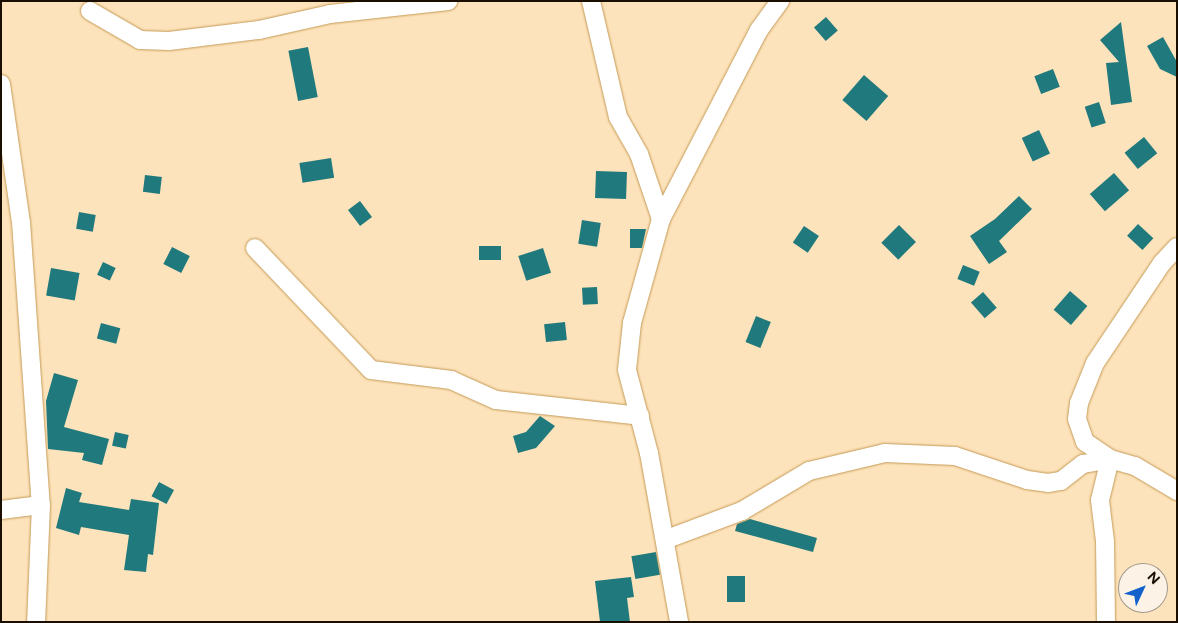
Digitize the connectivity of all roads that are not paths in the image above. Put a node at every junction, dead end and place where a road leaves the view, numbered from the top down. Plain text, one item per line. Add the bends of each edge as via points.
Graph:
1 (448, 1) edge
2 (591, 1) edge
3 (780, 1) edge
4 (90, 11) dead end
5 (1, 84) edge
6 (7, 156) edge
7 (661, 219) junction
8 (1177, 247) edge
9 (255, 248) dead end
10 (640, 416) junction
11 (1110, 459) junction
12 (1177, 491) edge
13 (41, 505) junction
14 (1, 510) edge
15 (667, 539) junction
16 (36, 622) edge
17 (679, 622) edge
18 (1106, 622) edge

1 - 4 street via 330,14 259,30 169,41 140,40
2 - 7 street via 618,117 639,154
3 - 7 street via 759,30
5 - 6 street
6 - 13 street via 21,222
7 - 10 street via 632,323 628,370
8 - 11 street via 1162,263 1095,363 1079,403 1077,419 1085,442
9 - 10 street via 371,370 451,380 496,400
10 - 15 street
11 - 12 street via 1135,466
11 - 15 street via 1083,464 1061,481 1048,483 1027,480 955,456 885,453 809,471 742,511
11 - 18 street via 1100,500 1105,541
13 - 14 street
13 - 16 street
15 - 17 street

